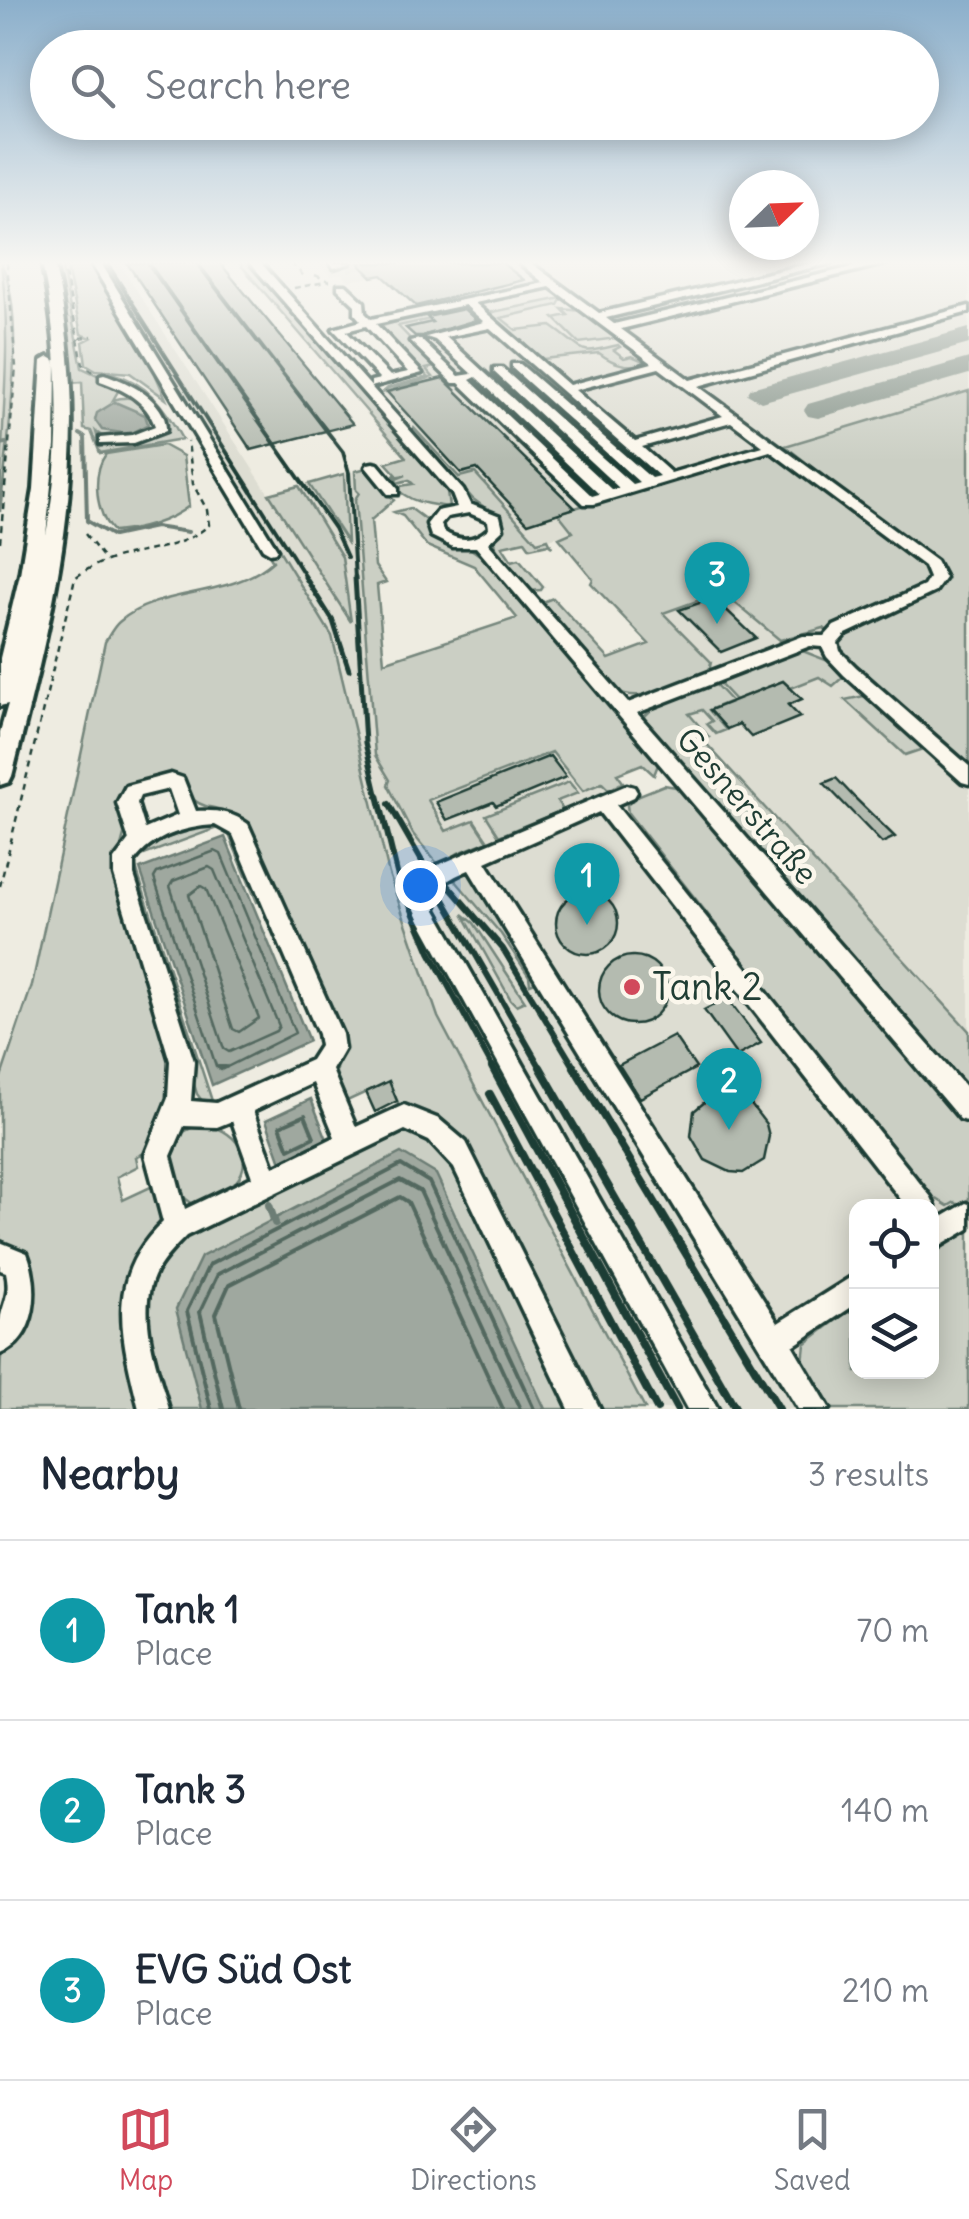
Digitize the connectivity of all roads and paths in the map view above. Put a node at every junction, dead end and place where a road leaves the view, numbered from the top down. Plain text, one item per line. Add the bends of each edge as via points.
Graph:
1 (15, 329) edge
2 (45, 329) edge
3 (60, 329) edge
4 (77, 329) edge
5 (136, 329) edge
6 (313, 329) edge
7 (339, 329) edge
8 (373, 329) edge
9 (471, 329) edge
10 (497, 329) edge
11 (622, 329) edge
12 (896, 329) edge
13 (92, 336) dead end
14 (438, 336) junction
15 (79, 338) junction
16 (535, 362) junction
17 (662, 364) junction
18 (516, 366) junction
19 (498, 370) junction
20 (104, 374) joint
21 (479, 375) junction
22 (386, 380) junction
23 (460, 380) junction
24 (690, 384) junction
25 (365, 386) junction
26 (566, 389) junction
27 (735, 417) junction
28 (186, 433) dead end
29 (106, 441) dead end
30 (632, 446) junction
31 (775, 446) junction
32 (372, 467) dead end
33 (668, 478) junction
34 (649, 484) junction
35 (629, 490) junction
36 (392, 492) dead end
37 (609, 496) junction
38 (464, 508) junction
39 (85, 534) dead end
40 (0, 542) edge
41 (479, 542) junction
42 (270, 549) dead end
43 (104, 558) junction
44 (28, 624) junction
45 (829, 642) junction
46 (0, 698) edge
47 (625, 711) junction
48 (0, 776) edge
49 (969, 777) edge
50 (627, 792) dead end
51 (603, 803) junction
52 (190, 820) junction
53 (139, 840) junction
54 (472, 858) junction
55 (0, 886) edge
56 (319, 1068) junction
57 (239, 1105) junction
58 (969, 1110) edge
59 (178, 1113) junction
60 (350, 1144) junction
61 (266, 1184) junction
62 (916, 1199) edge
63 (966, 1216) dead end
64 (178, 1227) junction
65 (939, 1228) edge
66 (0, 1256) edge
67 (854, 1289) edge
68 (0, 1340) edge
69 (774, 1342) junction
70 (154, 1409) edge
71 (585, 1409) edge
72 (703, 1409) edge
73 (815, 1409) edge

1 - 40 path
2 - 44 main road via 49,412
3 - 44 main road via 66,409 59,498
4 - 15 path
5 - 42 lane
6 - 25 lane
7 - 22 lane
8 - 22 lane via 416,373
9 - 14 lane
10 - 16 lane
11 - 17 lane
12 - 24 lane
13 - 15 path
14 - 21 lane
14 - 23 lane via 416,341
15 - 20 path via 83,364
16 - 18 lane
16 - 26 lane
17 - 24 lane
17 - 26 lane
18 - 19 lane
18 - 34 lane
19 - 21 lane
19 - 35 lane
20 - 29 lane via 150,404 162,428
21 - 23 lane
21 - 37 lane
22 - 25 lane
23 - 37 lane via 589,502
24 - 27 lane
25 - 38 lane
26 - 30 lane
27 - 30 lane
27 - 31 lane
28 - 43 path via 193,484 209,525 183,544
30 - 33 lane
31 - 33 lane
31 - 45 lane via 936,571 935,584 923,594 858,620
32 - 36 lane
33 - 34 lane
34 - 35 lane
35 - 37 lane
38 - 41 lane via 495,519 494,533
38 - 41 lane via 438,516 436,533 451,542
39 - 43 path
41 - 47 lane, Gesnerstraße
43 - 55 path via 82,569 71,587
44 - 46 main road
44 - 48 main road
45 - 47 lane via 809,640
45 - 49 lane via 850,672
47 - 58 lane, Gesnerstraße
50 - 51 lane
51 - 54 lane
51 - 62 lane
52 - 53 lane
52 - 53 lane via 171,780 133,792 127,803
52 - 56 lane via 224,816 242,830 330,1034 332,1048
53 - 59 lane via 124,860 124,875 182,1061
54 - 69 lane
54 - 72 lane via 431,879 426,911
56 - 57 lane
56 - 60 lane
57 - 59 lane via 217,1116
57 - 61 lane
59 - 64 lane via 158,1155
60 - 61 lane
60 - 71 lane via 404,1117 448,1138
61 - 64 lane
63 - 65 lane
64 - 70 lane via 156,1243 133,1297
66 - 68 lane via 17,1263 23,1297
67 - 69 lane
69 - 73 lane

